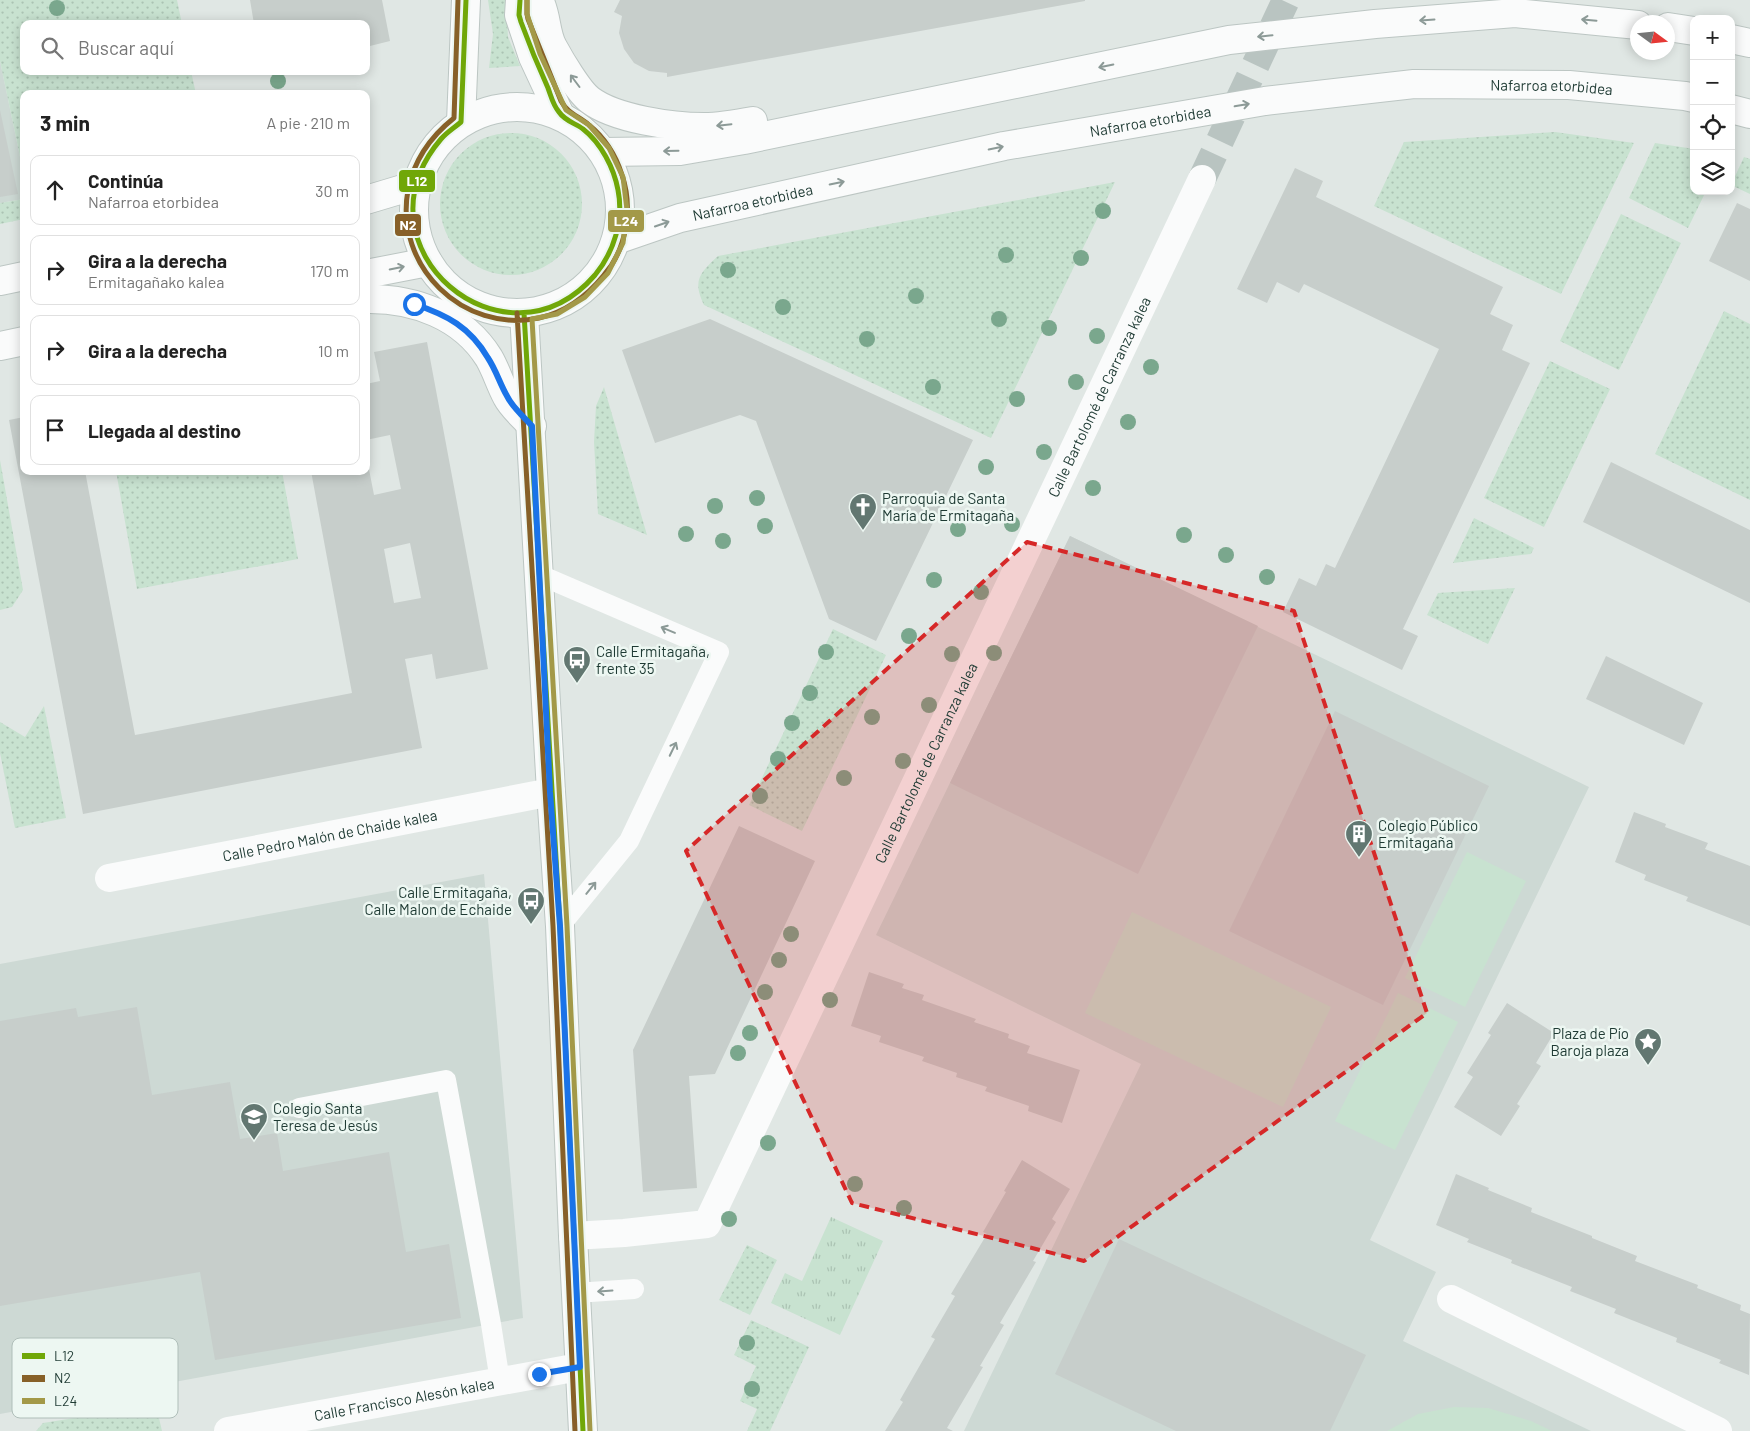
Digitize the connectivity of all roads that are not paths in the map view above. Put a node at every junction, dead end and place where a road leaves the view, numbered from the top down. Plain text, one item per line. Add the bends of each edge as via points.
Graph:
1 (466, 0) edge
2 (520, 0) edge
3 (539, 0) edge
4 (1630, 24) edge
5 (1675, 28) edge
6 (1690, 30) edge
7 (1735, 40) edge
8 (1750, 43) edge
9 (1690, 97) edge
10 (1735, 110) edge
11 (1750, 114) edge
12 (560, 115) junction
13 (461, 122) junction
14 (822, 125) junction
15 (603, 152) junction
16 (1202, 179) tunnel mouth
17 (416, 185) junction
18 (370, 199) edge
19 (616, 240) junction
20 (428, 262) junction
21 (370, 273) edge
22 (20, 277) edge
23 (0, 281) edge
24 (370, 298) edge
25 (524, 313) junction
26 (20, 342) edge
27 (0, 346) edge
28 (532, 426) junction
29 (540, 575) junction
30 (550, 792) junction
31 (109, 878) dead end
32 (560, 926) junction
33 (299, 1108) dead end
34 (573, 1236) junction
35 (634, 1289) dead end
36 (576, 1293) junction
37 (1451, 1300) dead end
38 (580, 1367) junction
39 (500, 1382) junction
40 (228, 1431) edge
41 (583, 1431) edge
42 (1718, 1431) edge

1 - 13 street
2 - 12 street via 519,15 533,57
14 -> 3 street via 802,116 704,127 651,122 612,112 589,100 569,73 552,45
4 -> 14 street via 1515,14 1375,24 1229,40
5 - 6 street
7 - 8 street
19 -> 9 street, Nafarroa etorbidea via 680,218 1004,146 1265,101 1414,84 1570,85
10 - 11 street
12 - 13 street via 526,106 492,109
12 - 15 street via 584,130
13 - 17 street via 441,139 426,161
14 -> 15 street via 680,151
15 - 19 street via 616,180 620,210
16 - 34 street, Calle Bartolomé de Carranza kalea via 707,1224
17 - 18 street
17 - 20 street via 413,212 417,238
19 - 25 street via 602,268 581,291 554,307
21 -> 20 street
20 - 25 street via 445,285 469,302 495,312
22 - 23 street
24 - 28 street via 414,304 439,312 457,323 476,340 489,358 507,397
25 - 28 street
26 - 27 street
28 - 29 street
29 - 30 street
32 -> 29 lane via 629,841 719,652
30 - 31 street, Calle Pedro Malón de Chaide kalea
30 - 32 street
32 - 34 street
33 - 39 lane via 446,1080
34 - 36 street
35 -> 36 lane
36 - 38 street
37 - 42 street
38 - 39 street, Calle Francisco Alesón kalea
38 - 41 street
39 - 40 street, Calle Francisco Alesón kalea

